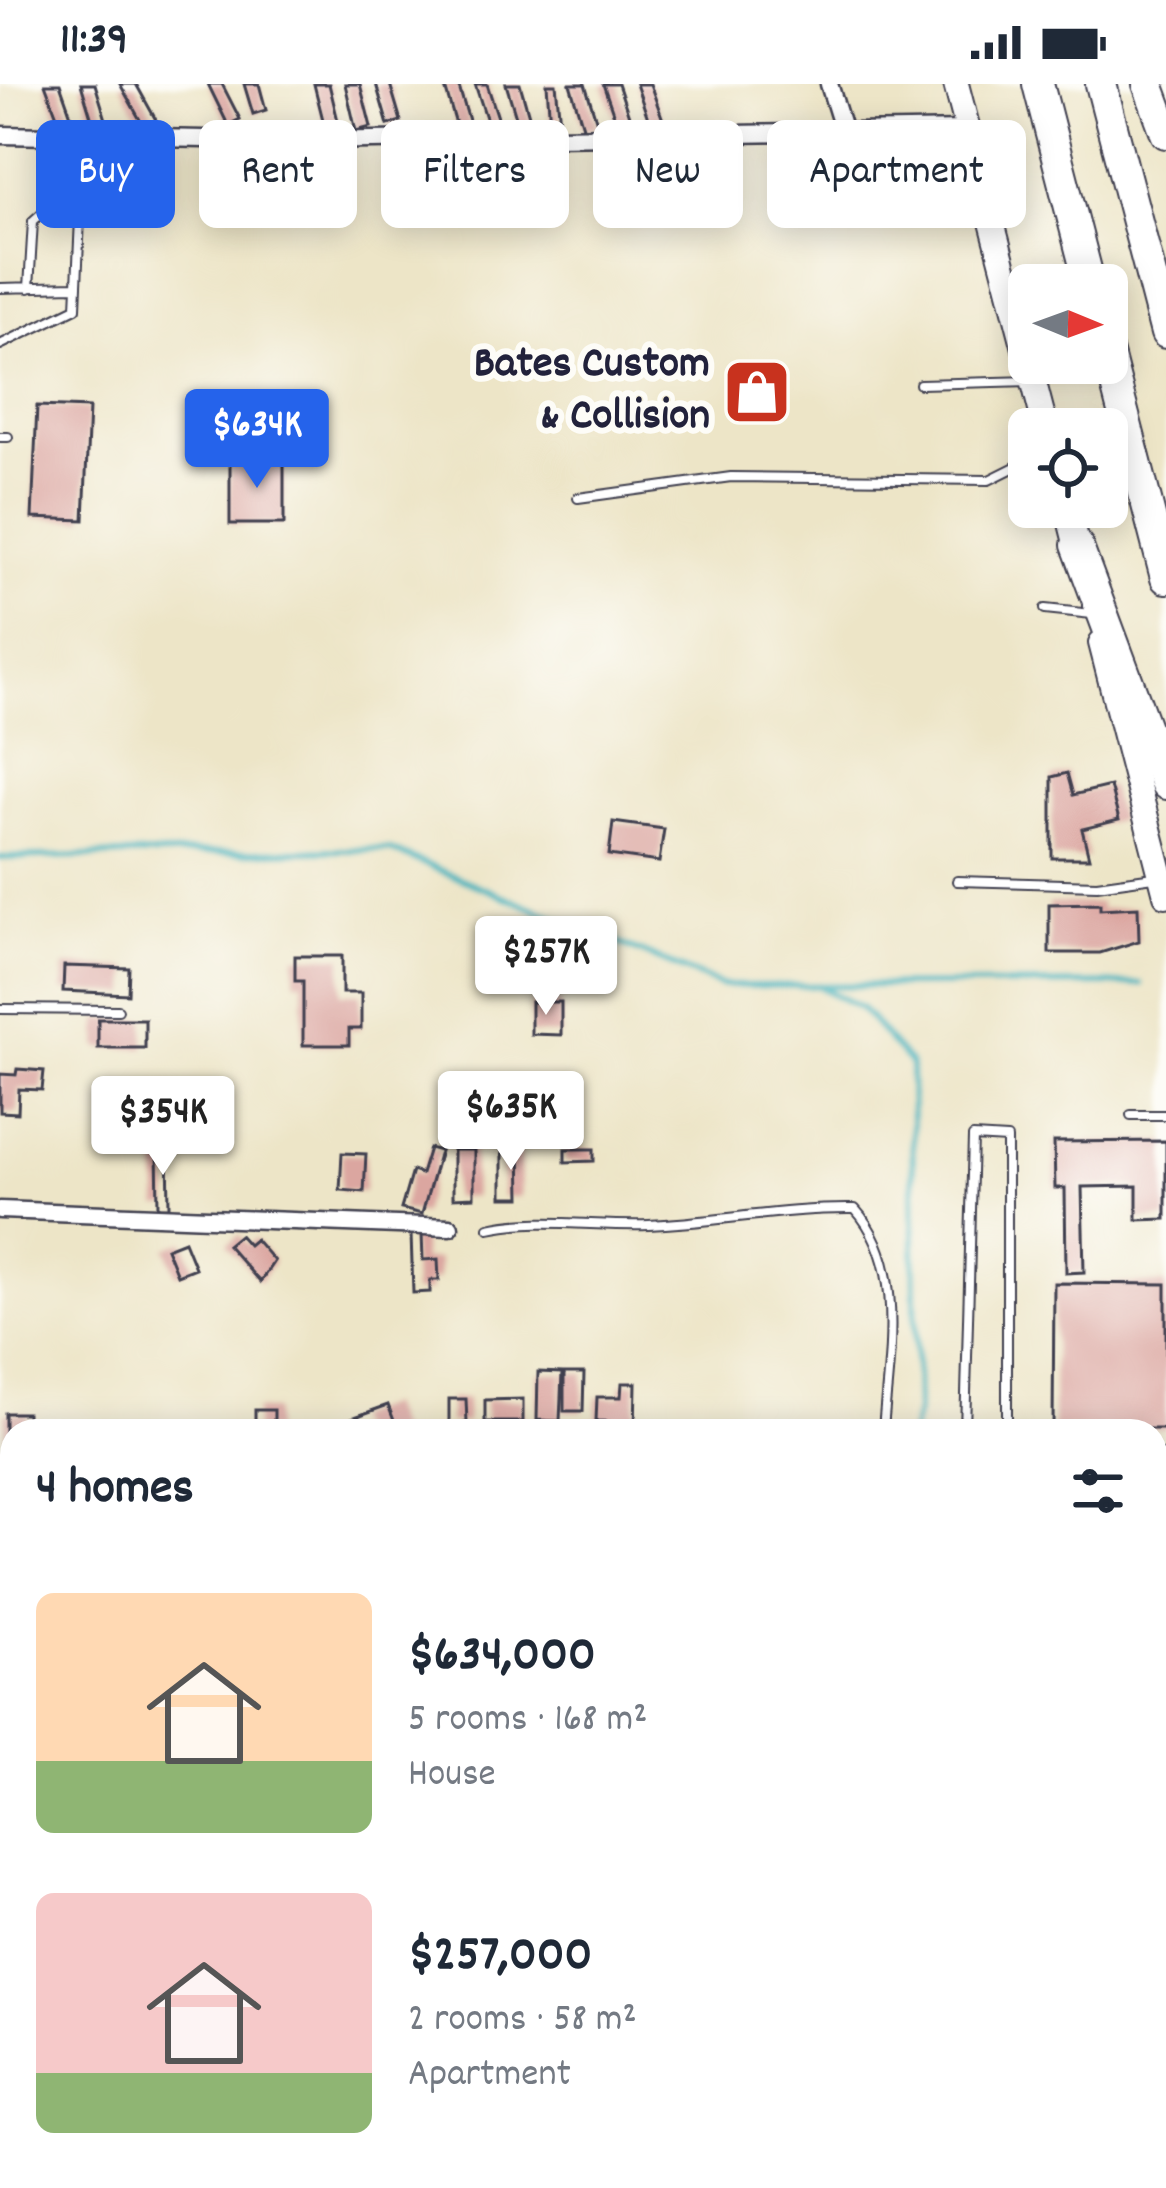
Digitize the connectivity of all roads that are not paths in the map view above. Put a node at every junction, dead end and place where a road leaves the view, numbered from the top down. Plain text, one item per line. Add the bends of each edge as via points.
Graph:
1 (830, 84) edge
2 (956, 84) edge
3 (1038, 84) edge
4 (1101, 84) edge
5 (1148, 84) edge
6 (840, 120) edge
7 (964, 120) edge
8 (767, 133) edge
9 (1166, 133) edge
10 (0, 135) edge
11 (992, 228) edge
12 (1085, 264) edge
13 (74, 286) junction
14 (1008, 287) edge
15 (29, 288) junction
16 (0, 289) edge
17 (1166, 333) edge
18 (0, 345) edge
19 (1008, 382) edge
20 (920, 384) dead end
21 (1116, 384) edge
22 (1008, 470) edge
23 (578, 498) dead end
24 (1072, 528) edge
25 (1077, 545) junction
26 (1166, 578) edge
27 (1046, 609) dead end
28 (1094, 614) junction
29 (1166, 784) edge
30 (957, 881) dead end
31 (1164, 885) edge
32 (0, 1009) edge
33 (118, 1010) dead end
34 (1166, 1114) edge
35 (1131, 1115) dead end
36 (0, 1210) edge
37 (450, 1227) dead end
38 (490, 1228) dead end
39 (884, 1419) edge
40 (965, 1419) edge
41 (1007, 1419) edge

1 - 6 street
2 - 7 main road
3 - 12 highway
4 - 17 highway
5 - 9 highway
8 - 10 street via 312,141
11 - 14 main road
13 - 15 lane
13 - 15 lane via 80,218 67,211 33,221
13 - 18 lane via 79,301 68,315
15 - 16 lane
19 - 20 lane
21 - 26 highway
22 - 23 lane via 989,480 731,477
24 - 25 main road
25 - 28 main road
25 - 29 highway
27 - 28 lane
28 - 31 main road
30 - 31 lane
32 - 33 lane
34 - 35 lane
36 - 37 street
38 - 39 lane via 855,1209 877,1233 888,1279
40 - 41 lane via 973,1137 1007,1139

